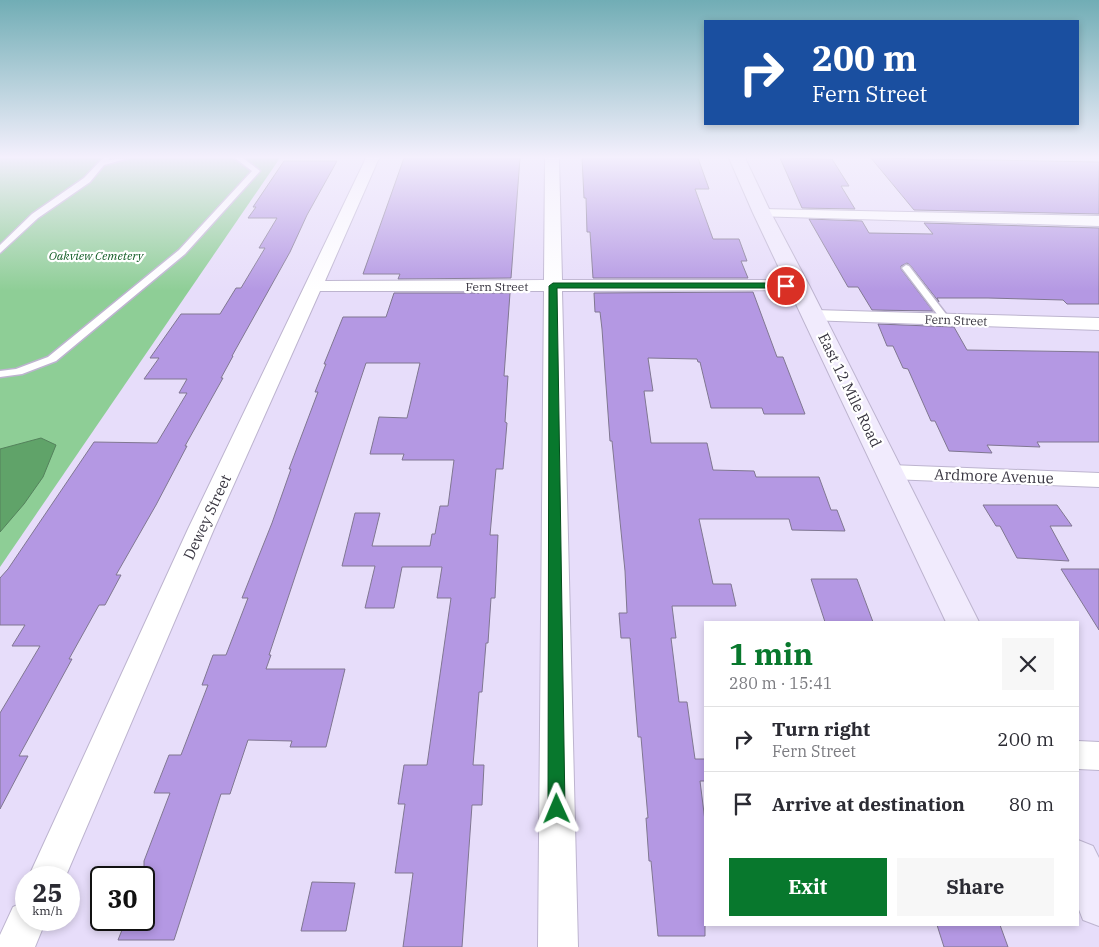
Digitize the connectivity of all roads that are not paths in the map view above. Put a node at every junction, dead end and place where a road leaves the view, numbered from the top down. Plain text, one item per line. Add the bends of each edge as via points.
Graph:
1 (55, 202) edge
2 (227, 202) edge
3 (353, 202) edge
4 (552, 202) edge
5 (757, 202) edge
6 (762, 214) junction
7 (1099, 221) edge
8 (0, 250) edge
9 (906, 268) dead end
10 (799, 285) junction
11 (315, 286) junction
12 (553, 286) junction
13 (814, 316) junction
14 (946, 320) junction
15 (1099, 324) edge
16 (0, 374) edge
17 (890, 472) junction
18 (1099, 480) edge
19 (963, 621) edge
20 (1079, 755) edge
21 (1099, 756) edge
22 (1079, 862) edge
23 (51, 866) edge
24 (1099, 904) edge
25 (22, 931) edge
26 (15, 947) edge
27 (558, 947) edge

1 - 8 lane via 35,216
2 - 16 lane via 182,252 52,359 18,372
3 - 11 street, Dewey Street
4 - 12 street
5 - 6 main road, East 12 Mile Road
6 - 7 street
6 - 10 main road, East 12 Mile Road
9 - 14 lane
10 - 12 street, Fern Street
10 - 13 main road, East 12 Mile Road
11 - 12 street, Fern Street
11 - 23 street, Dewey Street via 201,529
12 - 27 street
13 - 14 street, Fern Street
13 - 17 main road, East 12 Mile Road
14 - 15 street, Fern Street
17 - 18 street, Ardmore Avenue
17 - 19 main road, East 12 Mile Road
20 - 21 street
22 - 24 main road
25 - 26 street

